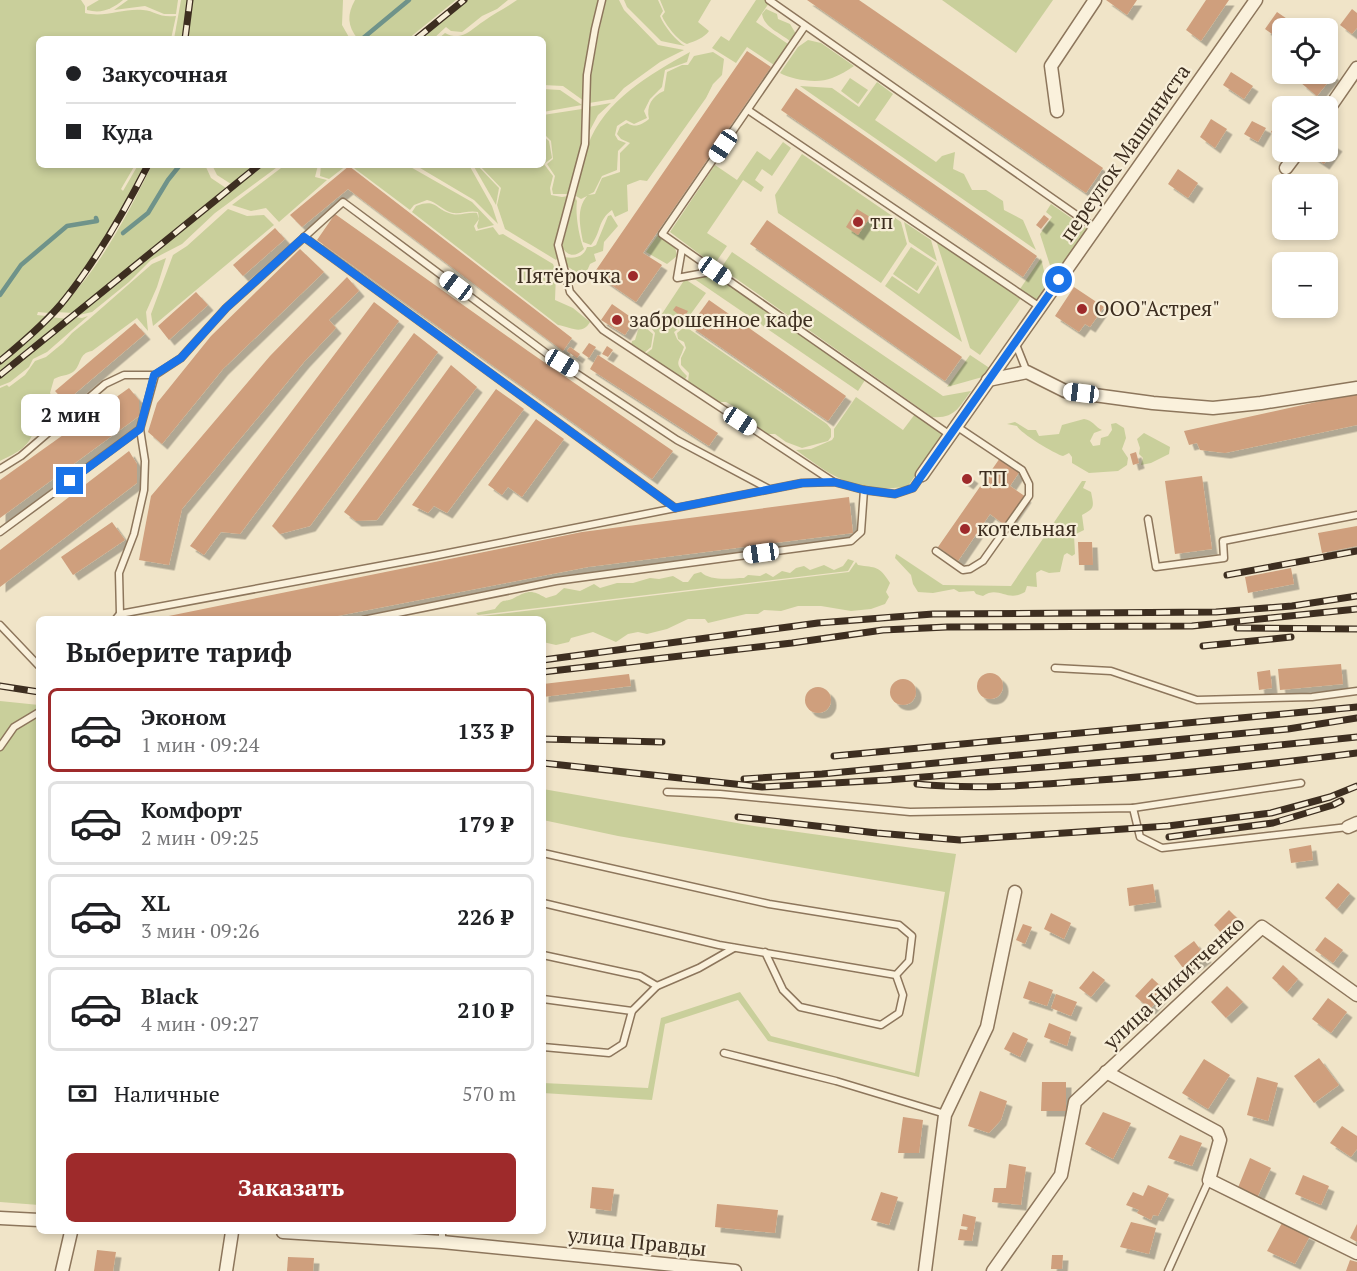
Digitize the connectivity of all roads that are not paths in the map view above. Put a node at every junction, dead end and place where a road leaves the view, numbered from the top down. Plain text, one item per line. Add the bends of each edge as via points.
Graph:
1 (602, 0) edge
2 (769, 0) edge
3 (1095, 0) edge
4 (1256, 0) edge
5 (806, 26) junction
6 (1357, 68) edge
7 (1338, 96) edge
8 (748, 110) junction
9 (1058, 111) dead end
10 (1290, 162) edge
11 (1286, 168) dead end
12 (1095, 229) junction
13 (304, 237) junction
14 (682, 249) junction
15 (715, 271) junction
16 (1040, 307) junction
17 (1016, 342) junction
18 (1028, 372) junction
19 (154, 375) junction
20 (988, 380) junction
21 (1357, 388) edge
22 (140, 429) junction
23 (953, 431) junction
24 (0, 469) edge
25 (922, 475) joint
26 (834, 482) junction
27 (767, 488) junction
28 (864, 490) junction
29 (675, 508) junction
30 (1357, 515) edge
31 (1148, 519) dead end
32 (0, 532) edge
33 (936, 551) dead end
34 (117, 616) edge
35 (122, 616) edge
36 (383, 616) edge
37 (0, 625) edge
38 (36, 663) edge
39 (1054, 668) dead end
40 (1357, 691) edge
41 (36, 714) edge
42 (0, 747) edge
43 (1301, 783) dead end
44 (668, 792) dead end
45 (1133, 808) junction
46 (1352, 825) edge
47 (546, 855) edge
48 (1015, 892) dead end
49 (546, 904) edge
50 (735, 948) junction
51 (765, 952) junction
52 (546, 956) edge
53 (896, 975) junction
54 (657, 986) junction
55 (1357, 995) edge
56 (546, 999) edge
57 (632, 1011) junction
58 (546, 1047) edge
59 (724, 1053) dead end
60 (1106, 1072) junction
61 (945, 1115) junction
62 (1209, 1180) junction
63 (0, 1218) edge
64 (36, 1220) edge
65 (71, 1234) edge
66 (232, 1234) edge
67 (347, 1234) edge
68 (442, 1237) edge
69 (1357, 1253) edge
70 (62, 1271) edge
71 (226, 1271) edge
72 (735, 1271) edge
73 (925, 1271) edge
74 (993, 1271) edge
75 (1168, 1271) edge

1 - 26 lane via 587,75 585,144 558,245 570,292 603,330
2 - 5 lane
3 - 9 street via 1051,66
4 - 12 street, переулок Машиниста
5 - 8 lane
5 - 12 lane
6 - 7 street
8 - 14 lane via 662,234
8 - 16 lane
10 - 11 street
12 - 16 street, переулок Машиниста
13 - 19 lane via 226,308 181,358
13 - 27 lane via 343,202 550,356 677,440
13 - 29 lane
14 - 15 lane
14 - 15 lane via 677,278
15 - 23 lane
16 - 17 street, переулок Машиниста
17 - 18 lane
17 - 20 street, переулок Машиниста
18 - 20 street
18 - 21 street via 1065,391 1213,408
19 - 22 lane
19 - 24 lane via 124,375 105,384 21,456
20 - 23 street, переулок Машиниста
22 - 32 lane
22 - 34 lane via 144,490 134,534 119,573
23 - 25 street, переулок Машиниста
23 - 33 lane via 1022,470 1029,484 1029,496 979,564 963,570
25 - 28 lane via 913,488 895,494
26 - 27 lane
26 - 28 lane
27 - 29 lane
28 - 36 lane via 861,532 851,541 556,581
29 - 35 lane
30 - 31 lane via 1223,542 1224,558 1156,567
37 - 38 lane
39 - 40 lane via 1111,671 1197,700 1312,697
41 - 42 lane via 14,727
43 - 45 lane
44 - 45 lane via 910,812
45 - 46 lane via 1140,837 1162,848
47 - 53 lane via 769,904 899,925 912,936 909,962
48 - 61 street via 987,1027
49 - 50 lane
50 - 51 lane
50 - 54 lane
51 - 53 lane
51 - 53 lane via 783,990 800,1007 881,1025 899,1013 903,995
52 - 54 lane via 640,976
54 - 57 lane
55 - 60 street, улица Никитченко via 1263,927
56 - 57 lane
57 - 58 lane via 623,1044 609,1053
59 - 61 lane via 836,1081
60 - 62 street via 1217,1132 1220,1140
60 - 74 street via 1075,1102 1061,1175
61 - 73 street
62 - 69 street
62 - 75 lane
63 - 64 street
65 - 70 street
66 - 71 street
67 - 68 street, улица Правды
68 - 72 street, улица Правды

